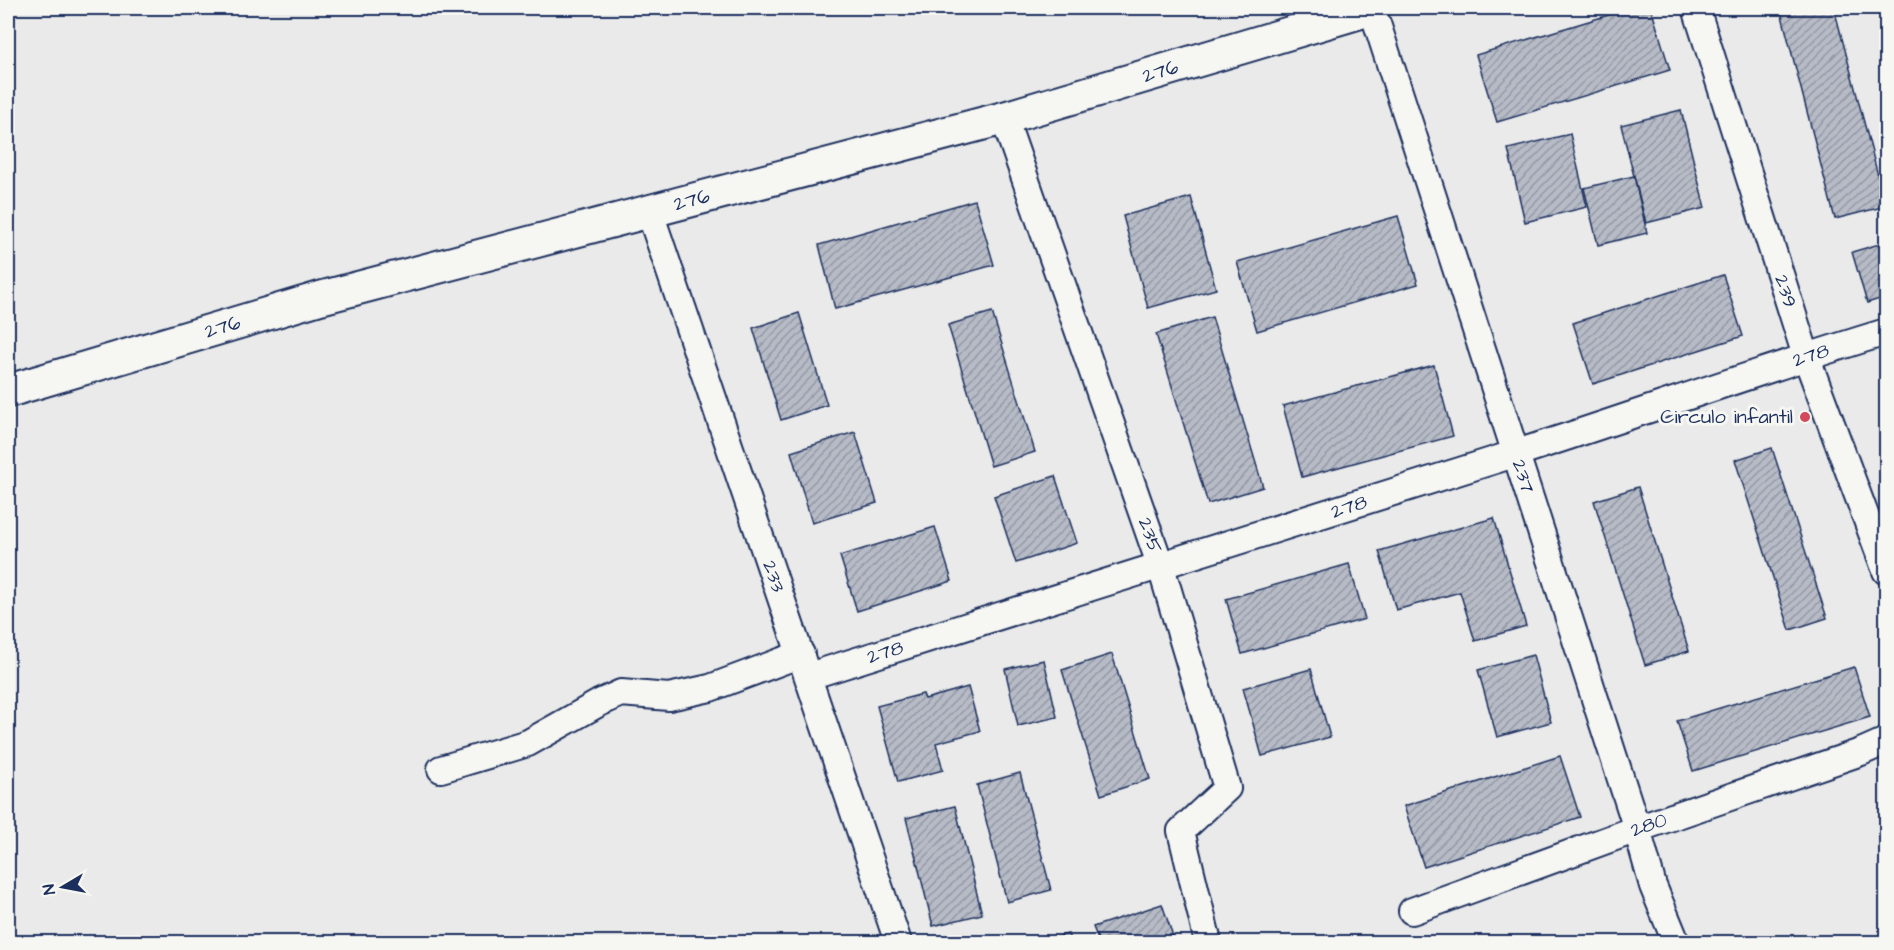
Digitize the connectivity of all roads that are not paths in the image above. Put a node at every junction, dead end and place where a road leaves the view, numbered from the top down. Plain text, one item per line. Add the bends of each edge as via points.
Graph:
1 (1373, 8) edge
2 (1696, 8) edge
3 (1004, 118) junction
4 (649, 210) junction
5 (1887, 332) edge
6 (1806, 356) junction
7 (8, 391) edge
8 (1517, 453) junction
9 (1161, 567) junction
10 (1887, 571) edge
11 (805, 665) junction
12 (1887, 741) edge
13 (441, 769) dead end
14 (1637, 829) junction
15 (1412, 911) dead end
16 (898, 942) edge
17 (1208, 942) edge
18 (1676, 942) edge

1 - 3 street, 276
1 - 8 street, 237
2 - 6 street, 239
3 - 4 street, 276
3 - 9 street, 235
4 - 7 street, 276 via 320,298
4 - 11 street, 233
5 - 6 street, 278
6 - 8 street, 278
6 - 10 street, 239
8 - 9 street, 278
8 - 14 street, 237
9 - 11 street, 278
9 - 17 street, 235 via 1227,788 1181,831
11 - 13 street, 278 via 669,697 621,693 528,743
11 - 16 street, 233
12 - 14 street, 280
14 - 15 street, 280
14 - 18 street, 237 via 1653,886

